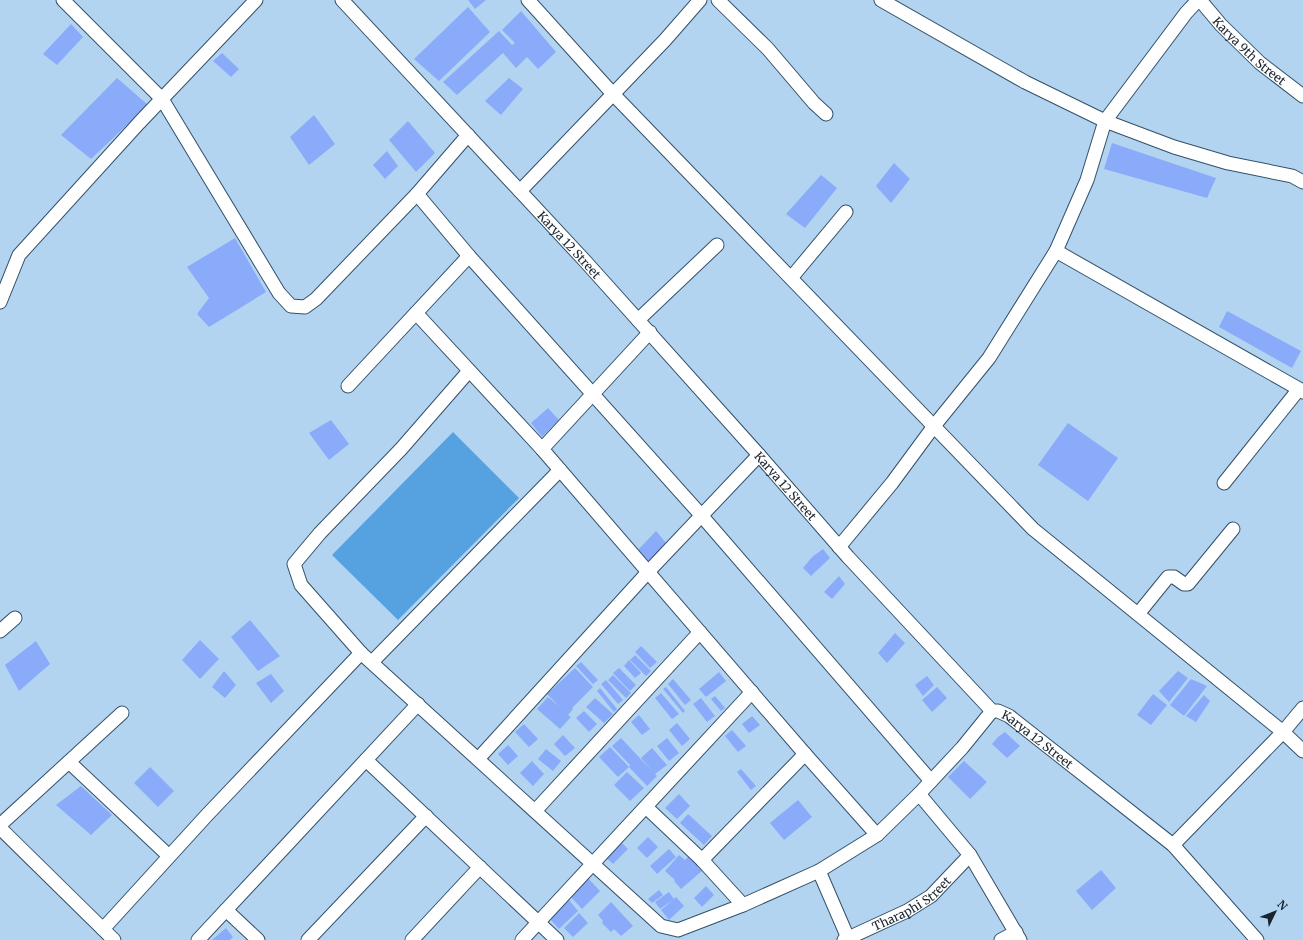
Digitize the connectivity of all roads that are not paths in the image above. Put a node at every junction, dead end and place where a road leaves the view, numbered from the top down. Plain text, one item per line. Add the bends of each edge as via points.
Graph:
1 (63, 0) edge
2 (256, 0) edge
3 (342, 0) edge
4 (528, 0) edge
5 (700, 0) edge
6 (718, 0) edge
7 (881, 0) edge
8 (1199, 0) edge
9 (613, 94) junction
10 (1303, 96) edge
11 (162, 99) junction
12 (826, 114) dead end
13 (1105, 121) junction
14 (468, 135) junction
15 (1303, 182) edge
16 (520, 191) junction
17 (417, 194) junction
18 (846, 212) dead end
19 (718, 244) dead end
20 (1056, 251) junction
21 (469, 256) junction
22 (791, 278) junction
23 (0, 302) edge
24 (416, 313) junction
25 (638, 320) junction
26 (650, 332) junction
27 (469, 371) junction
28 (348, 386) dead end
29 (1301, 391) edge
30 (592, 394) junction
31 (934, 426) junction
32 (542, 449) junction
33 (759, 455) junction
34 (560, 470) junction
35 (1224, 483) dead end
36 (701, 515) junction
37 (1233, 529) dead end
38 (839, 547) junction
39 (648, 572) junction
40 (1138, 614) junction
41 (16, 618) dead end
42 (0, 631) edge
43 (700, 632) junction
44 (361, 653) junction
45 (372, 662) junction
46 (752, 692) junction
47 (418, 704) junction
48 (1303, 708) edge
49 (992, 711) junction
50 (122, 713) dead end
51 (1283, 732) junction
52 (1303, 751) edge
53 (804, 754) junction
54 (478, 759) junction
55 (366, 760) junction
56 (69, 762) junction
57 (931, 781) junction
58 (918, 794) junction
59 (646, 807) junction
60 (534, 811) junction
61 (426, 816) junction
62 (0, 826) edge
63 (878, 835) junction
64 (1173, 845) junction
65 (970, 855) junction
66 (169, 856) junction
67 (702, 860) junction
68 (593, 864) junction
69 (480, 867) junction
70 (819, 871) junction
71 (743, 905) junction
72 (226, 910) junction
73 (538, 922) junction
74 (103, 929) junction
75 (1018, 936) edge
76 (846, 939) edge
77 (114, 940) edge
78 (198, 940) edge
79 (258, 940) edge
80 (308, 940) edge
81 (412, 940) edge
82 (522, 940) edge
83 (557, 940) edge
84 (1002, 940) edge
85 (1257, 940) edge

1 - 11 street
2 - 11 street
3 - 14 street, Karya 12 Street
4 - 9 street
5 - 9 street
6 - 12 street via 768,49 814,104
7 - 13 street via 1025,82
8 - 10 street, Karya 9th Street via 1260,63
8 - 13 street via 1186,13
9 - 16 street
9 - 22 street
11 - 17 street via 279,293 291,306 305,307 316,299
11 - 23 street via 19,255
13 - 15 street via 1174,147 1228,163 1292,176
13 - 20 street via 1087,180
14 - 16 street, Karya 12 Street
14 - 17 street
16 - 25 street, Karya 12 Street
17 - 21 street
18 - 22 street
19 - 25 street
20 - 29 street
20 - 31 street via 989,358
21 - 24 street
21 - 30 street
22 - 31 street
24 - 27 street
24 - 28 street
25 - 26 street, Karya 12 Street
26 - 30 street
26 - 33 street, Karya 12 Street
27 - 32 street
27 - 44 street via 294,564 301,585
29 - 35 street
30 - 32 street
30 - 36 street
31 - 38 street via 892,483
31 - 40 street via 1033,529
32 - 34 street
33 - 36 street
33 - 38 street, Karya 12 Street
34 - 39 street
34 - 45 street
36 - 39 street
36 - 57 street
37 - 40 street via 1188,584 1174,577 1168,578
38 - 49 street, Karya 12 Street
39 - 43 street
39 - 54 street
40 - 51 street
41 - 42 street
43 - 46 street
43 - 60 street
44 - 45 street
44 - 66 street
45 - 47 street
46 - 53 street
46 - 59 street
47 - 54 street
47 - 55 street
48 - 51 street
49 - 57 street
49 - 64 street, Karya 12 Street via 1010,716
50 - 56 street
51 - 52 street
51 - 64 street
53 - 63 street
53 - 67 street
54 - 60 street
55 - 61 street
55 - 72 street
56 - 62 street
56 - 66 street
57 - 58 street
58 - 63 street
58 - 65 street
59 - 67 street
59 - 68 street
60 - 68 street
61 - 69 street
61 - 80 street
62 - 74 street
63 - 70 street
64 - 85 street, Karya 12 Street
65 - 75 street
65 - 76 street, Tharaphi Street via 931,896 907,911
66 - 74 street
67 - 71 street
68 - 71 street via 662,926 678,930
68 - 73 street
69 - 73 street
69 - 81 street
70 - 71 street
70 - 76 street
72 - 78 street
72 - 79 street
73 - 82 street
73 - 83 street
74 - 77 street
75 - 84 street

